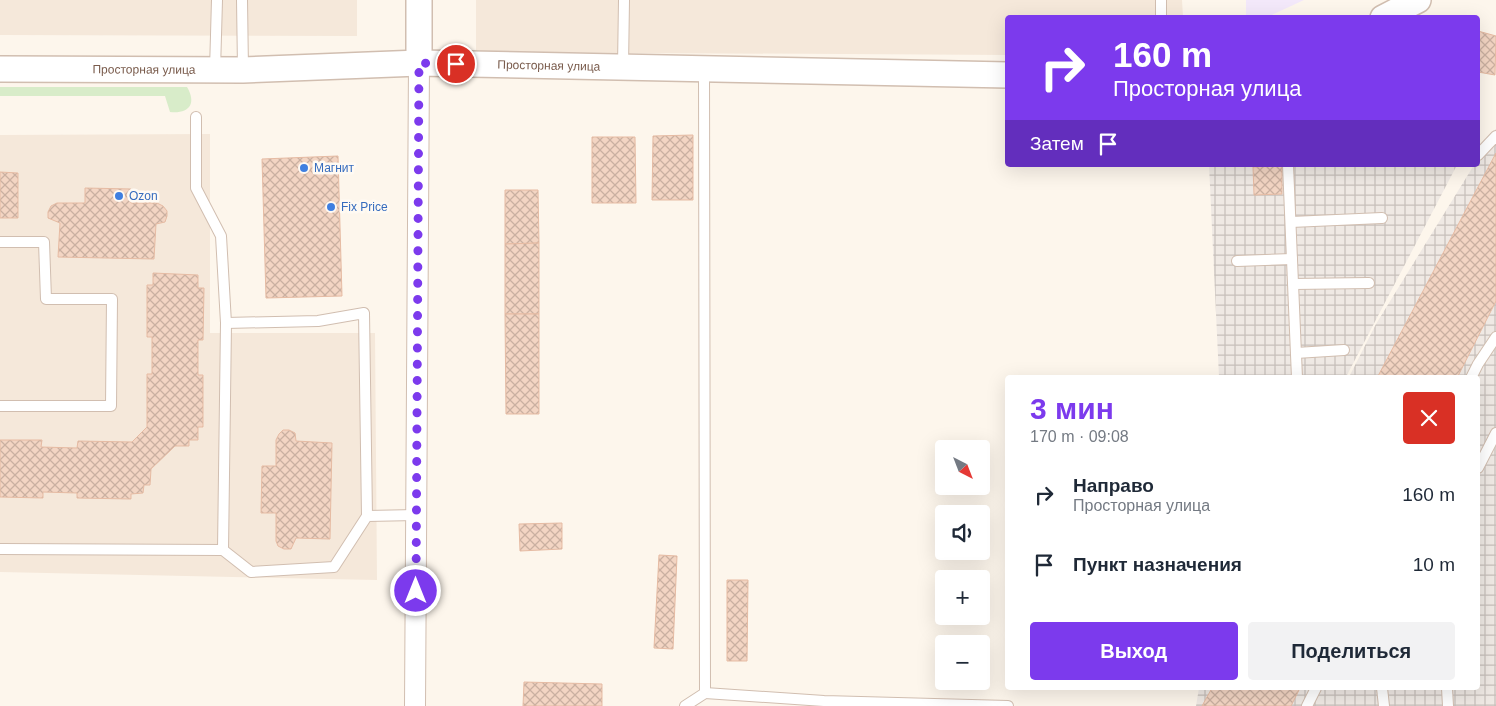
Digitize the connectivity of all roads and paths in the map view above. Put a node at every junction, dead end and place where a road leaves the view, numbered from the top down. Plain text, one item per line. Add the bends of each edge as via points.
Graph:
1 (217, 0) edge
2 (242, 0) edge
3 (419, 0) edge
4 (624, 0) edge
5 (1161, 0) edge
6 (1418, 0) edge
7 (1161, 15) edge
8 (1391, 15) edge
9 (419, 63) junction
10 (623, 67) junction
11 (0, 68) edge
12 (704, 69) junction
13 (215, 70) junction
14 (243, 70) junction
15 (1005, 75) edge
16 (196, 117) dead end
17 (1496, 136) edge
18 (1480, 153) edge
19 (1288, 167) edge
20 (1382, 218) dead end
21 (1291, 222) junction
22 (0, 242) edge
23 (1292, 259) junction
24 (1237, 260) dead end
25 (1369, 283) dead end
26 (1294, 284) junction
27 (226, 323) junction
28 (1496, 337) edge
29 (1344, 350) dead end
30 (1296, 353) junction
31 (1297, 375) edge
32 (1472, 375) edge
33 (0, 406) edge
34 (1496, 433) edge
35 (1480, 464) edge
36 (416, 514) junction
37 (367, 516) junction
38 (0, 550) edge
39 (222, 550) junction
40 (1315, 690) edge
41 (1382, 690) edge
42 (1447, 690) edge
43 (705, 693) junction
44 (415, 706) edge
45 (684, 706) edge
46 (1008, 706) edge
47 (1308, 706) edge
48 (1384, 706) edge
49 (1448, 706) edge

1 - 13 lane
2 - 14 lane
3 - 9 street
4 - 10 lane
5 - 7 lane
6 - 8 street
9 - 10 street, Просторная улица
9 - 14 street, Просторная улица
9 - 36 street
10 - 12 street, Просторная улица
11 - 13 street, Просторная улица
12 - 15 street, Просторная улица
12 - 43 lane
13 - 14 street, Просторная улица
16 - 27 lane via 196,188 221,236
17 - 18 lane
19 - 21 lane
20 - 21 lane
21 - 23 lane
22 - 33 lane via 44,242 46,299 112,299 111,406
23 - 24 lane
23 - 26 lane
25 - 26 lane
26 - 30 lane
27 - 37 lane via 318,321 364,313
27 - 39 lane
28 - 32 lane
29 - 30 lane
30 - 31 lane
34 - 35 lane
36 - 37 lane
36 - 44 street
37 - 39 lane via 334,567 251,572
38 - 39 lane
40 - 47 lane
41 - 48 lane
42 - 49 lane
43 - 45 lane
43 - 46 lane via 824,701

